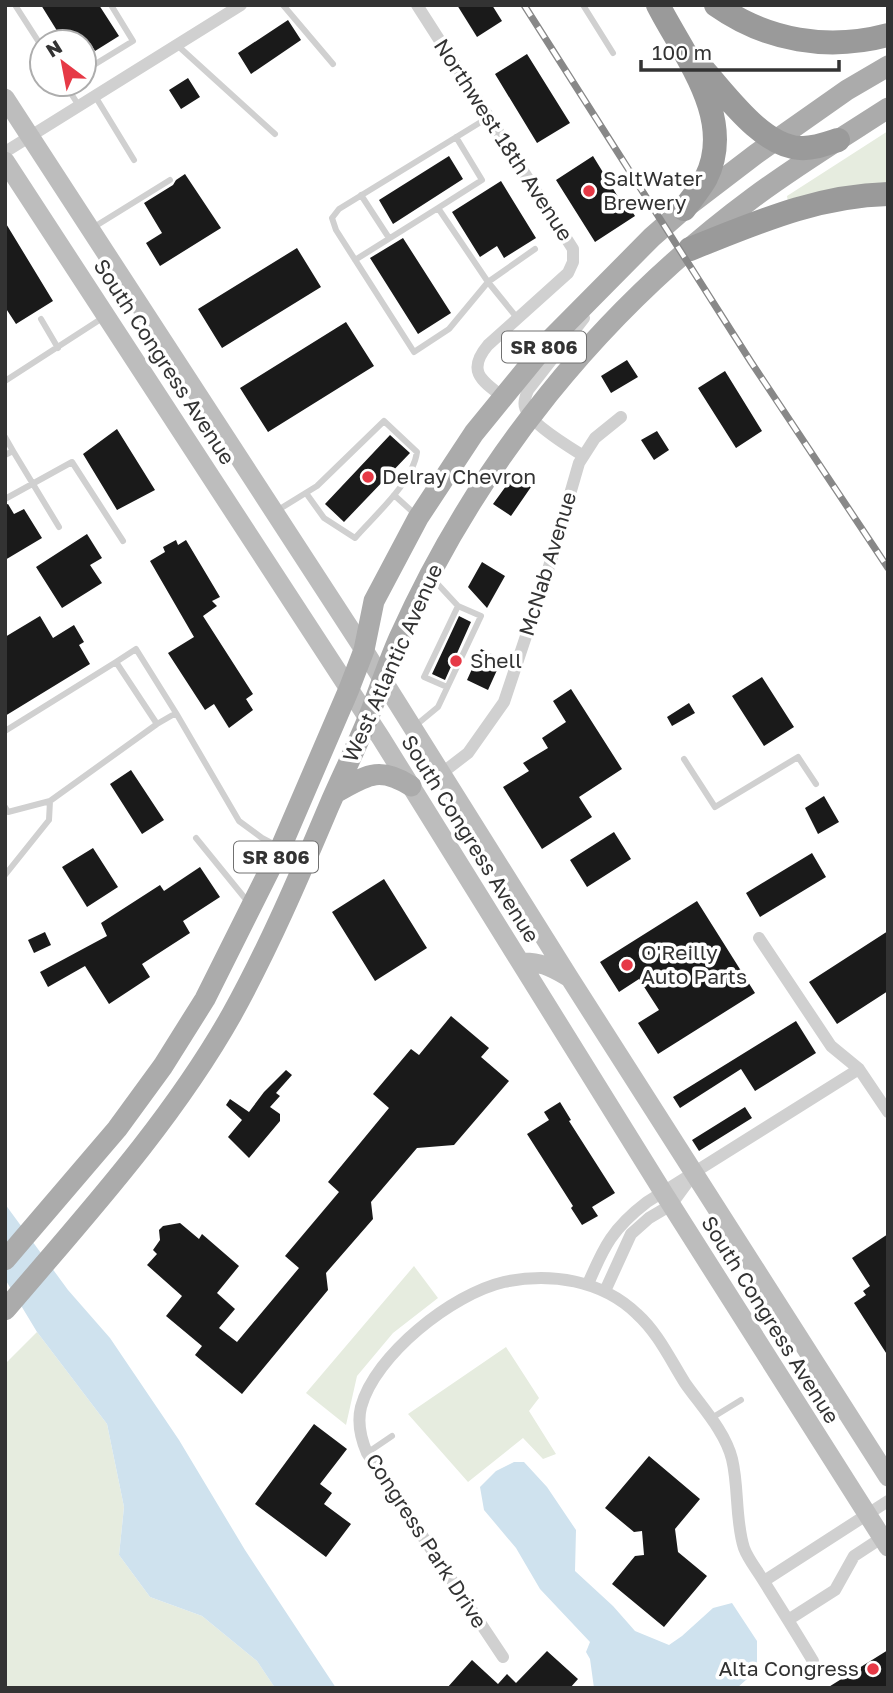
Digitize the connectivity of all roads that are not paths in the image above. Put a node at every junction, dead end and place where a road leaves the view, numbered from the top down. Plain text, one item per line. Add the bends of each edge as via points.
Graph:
1 (15, 5) edge
2 (111, 5) edge
3 (240, 5) edge
4 (283, 5) edge
5 (417, 5) edge
6 (583, 5) edge
7 (658, 5) edge
8 (716, 5) edge
9 (30, 28) edge
10 (888, 35) edge
11 (678, 42) junction
12 (177, 44) junction
13 (613, 54) dead end
14 (98, 62) edge
15 (333, 64) dead end
16 (888, 66) edge
17 (98, 94) edge
18 (5, 98) edge
19 (74, 98) edge
20 (92, 98) edge
21 (96, 98) edge
22 (79, 106) junction
23 (888, 108) edge
24 (489, 117) junction
25 (275, 134) dead end
26 (29, 137) junction
27 (456, 137) junction
28 (838, 140) junction
29 (775, 141) junction
30 (5, 152) edge
31 (134, 160) dead end
32 (5, 161) edge
33 (170, 180) dead end
34 (888, 194) edge
35 (361, 195) junction
36 (439, 208) junction
37 (684, 209) junction
38 (90, 230) junction
39 (389, 238) junction
40 (535, 249) dead end
41 (690, 249) junction
42 (634, 253) junction
43 (355, 260) junction
44 (488, 282) junction
45 (106, 316) junction
46 (41, 319) dead end
47 (517, 319) junction
48 (58, 348) junction
49 (5, 382) edge
50 (502, 396) junction
51 (530, 416) junction
52 (621, 417) dead end
53 (5, 438) edge
54 (13, 451) junction
55 (5, 455) edge
56 (582, 455) junction
57 (33, 483) junction
58 (306, 493) junction
59 (394, 495) junction
60 (5, 499) edge
61 (273, 513) junction
62 (418, 518) junction
63 (59, 527) dead end
64 (123, 541) dead end
65 (430, 576) junction
66 (458, 606) junction
67 (364, 650) junction
68 (116, 662) junction
69 (383, 679) junction
70 (447, 687) junction
71 (349, 689) junction
72 (176, 713) junction
73 (368, 718) junction
74 (157, 724) junction
75 (413, 727) junction
76 (5, 731) edge
77 (684, 759) dead end
78 (442, 773) junction
79 (816, 784) dead end
80 (411, 786) junction
81 (335, 793) junction
82 (50, 801) junction
83 (5, 807) edge
84 (196, 838) dead end
85 (281, 848) junction
86 (5, 875) edge
87 (252, 906) junction
88 (760, 938) dead end
89 (520, 962) junction
90 (569, 977) junction
91 (859, 1069) junction
92 (888, 1112) edge
93 (129, 1138) junction
94 (695, 1173) junction
95 (667, 1199) junction
96 (5, 1260) edge
97 (588, 1284) junction
98 (605, 1291) junction
99 (5, 1310) edge
100 (741, 1400) dead end
101 (710, 1419) junction
102 (392, 1436) dead end
103 (367, 1453) junction
104 (888, 1477) edge
105 (888, 1501) edge
106 (867, 1516) junction
107 (886, 1540) edge
108 (764, 1581) junction
109 (788, 1620) junction
110 (503, 1657) dead end
111 (813, 1661) dead end

1 - 9 lane
2 - 14 lane via 133,41
3 - 12 street
4 - 15 lane
5 - 24 street, Northwest 18th Avenue
6 - 13 lane
7 - 11 highway
8 - 10 highway via 760,29 808,42 849,43
11 - 29 highway
11 - 37 highway via 710,109 715,139 706,178
12 - 17 street
12 - 25 lane
16 - 29 main road, West Atlantic Avenue / SR 806
18 - 26 main road, South Congress Avenue
19 - 22 lane
20 - 22 street
21 - 31 lane
22 - 26 street
23 - 28 main road, West Atlantic Avenue / SR 806
24 - 27 lane
24 - 47 street, Northwest 18th Avenue via 565,234 574,256 568,273
26 - 30 street
26 - 38 main road, South Congress Avenue
27 - 35 lane
27 - 36 lane via 482,180
28 - 29 highway via 800,148
28 - 41 main road, West Atlantic Avenue / SR 806 via 752,198
29 - 37 main road, West Atlantic Avenue / SR 806
32 - 45 main road, South Congress Avenue
33 - 38 lane
34 - 41 highway via 800,207
35 - 39 lane
35 - 43 lane via 332,218
36 - 39 lane
36 - 44 lane
37 - 42 main road, West Atlantic Avenue / SR 806
38 - 61 main road, South Congress Avenue
39 - 43 lane
40 - 44 lane
41 - 51 main road, West Atlantic Avenue / SR 806 via 592,343
42 - 50 main road, West Atlantic Avenue / SR 806
42 - 51 street via 528,390 525,409
43 - 44 lane via 414,352 449,329
44 - 47 lane
45 - 48 lane
45 - 71 main road, South Congress Avenue
46 - 48 lane
47 - 50 street, Northwest 18th Avenue via 488,345 478,362 479,377
48 - 49 lane
50 - 62 main road, West Atlantic Avenue / SR 806
51 - 56 street
51 - 65 main road, West Atlantic Avenue / SR 806
52 - 56 street
53 - 54 lane
54 - 55 lane
54 - 57 lane
56 - 78 street, McNab Avenue via 504,702 468,753
57 - 60 lane
57 - 63 lane
57 - 64 lane via 72,462
58 - 59 lane via 324,519 355,538
58 - 59 lane via 384,421 417,452 416,462
58 - 61 lane
59 - 62 lane
61 - 67 main road, South Congress Avenue
62 - 67 main road, West Atlantic Avenue / SR 806 via 374,601
65 - 66 lane
65 - 69 main road, West Atlantic Avenue / SR 806
66 - 70 lane via 424,677
66 - 70 lane via 481,616
67 - 69 main road, South Congress Avenue
67 - 71 main road, West Atlantic Avenue / SR 806
68 - 72 lane via 136,649
68 - 74 lane
68 - 76 lane
69 - 73 main road, West Atlantic Avenue / SR 806
69 - 75 main road, South Congress Avenue
70 - 75 lane via 438,707
71 - 73 main road, South Congress Avenue
71 - 85 main road, West Atlantic Avenue / SR 806
72 - 74 lane
72 - 85 lane via 239,821
73 - 80 main road, South Congress Avenue
73 - 81 main road, West Atlantic Avenue / SR 806
74 - 82 lane
75 - 78 main road, South Congress Avenue
77 - 79 lane via 715,807 798,757
78 - 90 main road, South Congress Avenue
80 - 81 main road via 393,775 377,774
80 - 89 main road, South Congress Avenue
81 - 93 main road, West Atlantic Avenue / SR 806 via 232,1014 189,1082
82 - 83 lane via 8,812
82 - 86 lane via 48,820
84 - 87 lane
85 - 87 main road, West Atlantic Avenue / SR 806
87 - 93 main road, West Atlantic Avenue / SR 806 via 163,1066
88 - 91 street via 831,1046
89 - 90 main road via 550,966
89 - 95 main road, South Congress Avenue
90 - 94 main road, South Congress Avenue
91 - 92 street
91 - 94 street
93 - 96 main road, West Atlantic Avenue / SR 806 via 39,1221
93 - 99 main road, West Atlantic Avenue / SR 806 via 57,1250
94 - 95 street
94 - 104 main road, South Congress Avenue
95 - 97 street via 647,1202 618,1225
95 - 98 street via 631,1234
95 - 106 main road, South Congress Avenue
97 - 98 street, Congress Park Drive
97 - 103 street, Congress Park Drive via 540,1278 502,1282 429,1320 369,1384 360,1409
98 - 101 street, Congress Park Drive via 638,1314 657,1337
100 - 101 lane
101 - 108 street, Congress Park Drive via 732,1460 744,1550
102 - 103 lane
103 - 110 street, Congress Park Drive
105 - 106 street
106 - 107 main road, South Congress Avenue
106 - 108 street
107 - 109 street via 854,1556 835,1590
108 - 109 street, Congress Park Drive
109 - 111 street, Congress Park Drive

